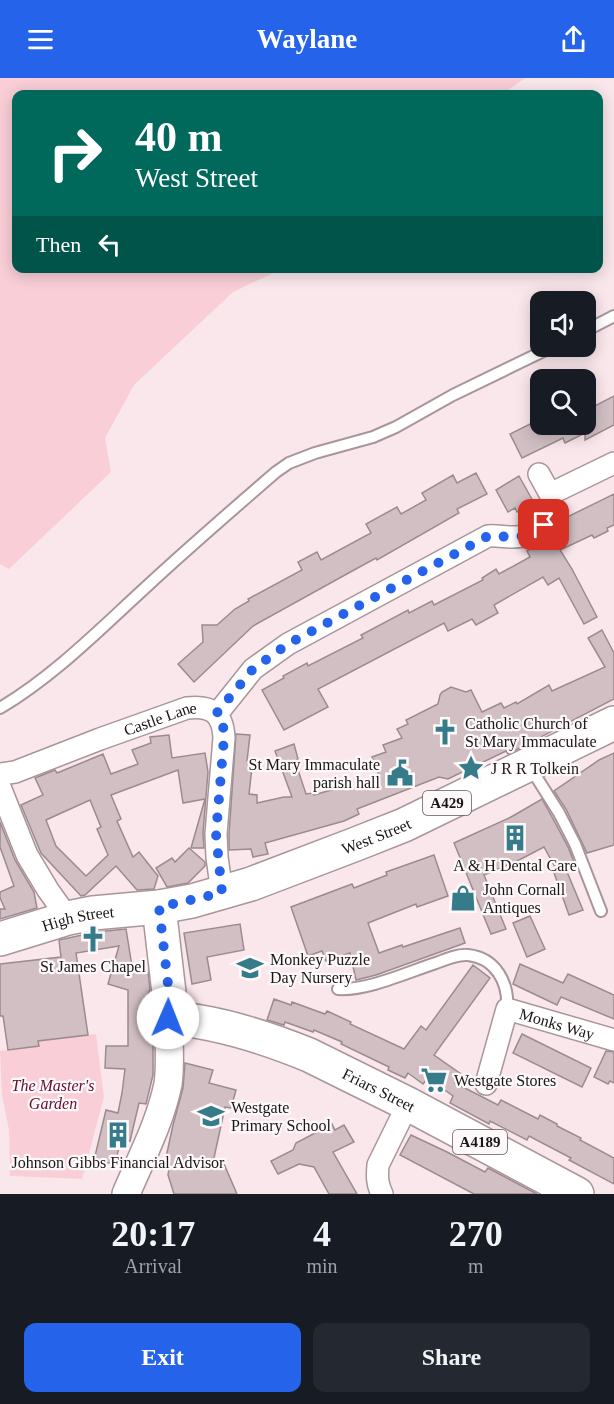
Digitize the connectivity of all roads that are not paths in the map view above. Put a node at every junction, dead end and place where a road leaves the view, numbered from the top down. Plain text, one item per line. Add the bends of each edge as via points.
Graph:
1 (614, 316) edge
2 (596, 325) edge
3 (531, 357) edge
4 (614, 463) edge
5 (538, 474) dead end
6 (544, 525) dead end
7 (0, 708) edge
8 (216, 714) junction
9 (614, 723) edge
10 (528, 764) junction
11 (0, 774) edge
12 (0, 787) edge
13 (222, 893) junction
14 (159, 907) junction
15 (602, 911) dead end
16 (68, 918) junction
17 (0, 939) edge
18 (338, 989) dead end
19 (507, 1009) junction
20 (168, 1018) junction
21 (614, 1040) edge
22 (486, 1084) dead end
23 (408, 1104) junction
24 (126, 1194) edge
25 (382, 1194) edge
26 (577, 1194) edge

1 - 2 lane
3 - 7 lane via 396,427 315,453 276,472 84,646
4 - 5 street via 550,494
6 - 8 street via 521,536 488,536 288,644 253,669
8 - 11 street, Castle Lane via 203,708 187,708 15,772
8 - 13 street, Castle Lane via 224,727 216,834
9 - 10 main road, West Street / A429
10 - 13 main road, West Street / A429 via 404,825
10 - 15 lane via 575,844
12 - 16 street via 27,855
13 - 14 main road, West Street / A429
14 - 16 main road, High Street / A429
14 - 20 main road via 169,993
16 - 17 main road, High Street / A429
18 - 19 lane via 368,986 468,955 500,973 507,993
19 - 21 street, Monks Way
19 - 22 street, Monks Way
20 - 23 main road, Friars Street / A4189 via 219,1025 295,1049
20 - 24 street via 167,1085 151,1138
23 - 25 street via 378,1165
23 - 26 main road, Friars Street / A4189

